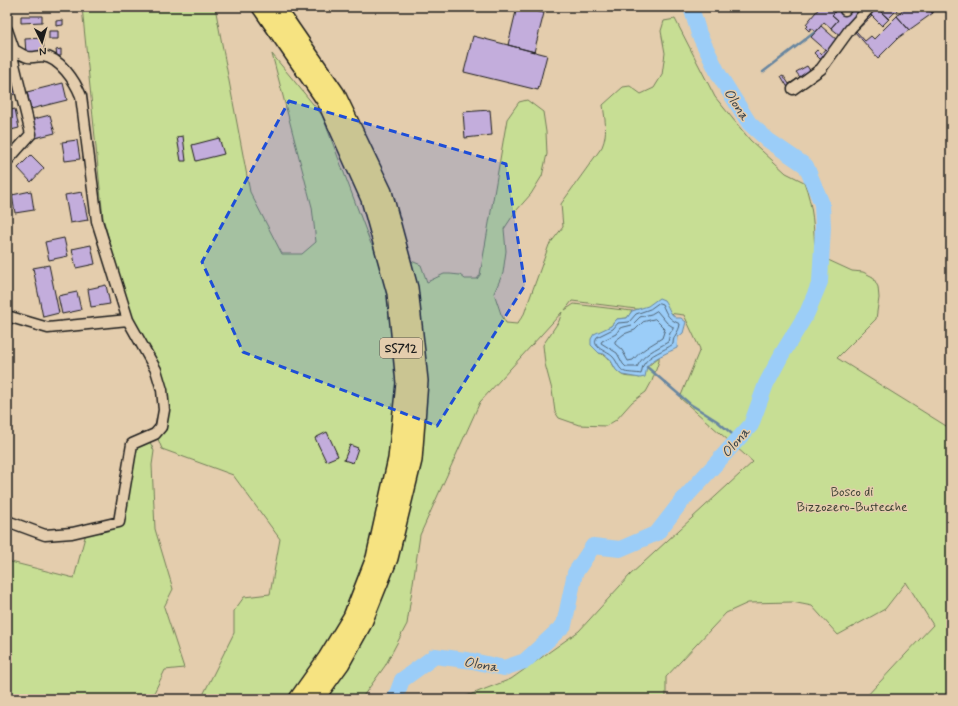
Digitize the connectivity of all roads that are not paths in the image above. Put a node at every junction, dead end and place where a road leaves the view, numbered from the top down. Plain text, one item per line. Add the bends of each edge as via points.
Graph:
1 (261, 7) edge
2 (276, 7) edge
3 (870, 7) edge
4 (7, 30) edge
5 (14, 50) junction
6 (793, 89) dead end
7 (7, 161) edge
8 (7, 316) edge
9 (128, 320) junction
10 (7, 521) edge
11 (298, 699) edge
12 (316, 699) edge

1 - 11 highway, SS712 via 326,101 370,199 396,293 405,383 397,459 375,558 352,617
2 - 12 highway, SS712 via 336,94 384,192 409,288 419,381 413,460 389,558 362,625 341,663
3 - 6 street via 850,29 821,70
4 - 5 street
5 - 7 street via 12,56 31,134
5 - 9 street via 28,57 44,56 52,59 70,74 77,85 97,221
8 - 9 street via 48,328
9 - 10 street via 156,370 164,410 161,427 154,434 132,444 119,522 72,533 45,535

